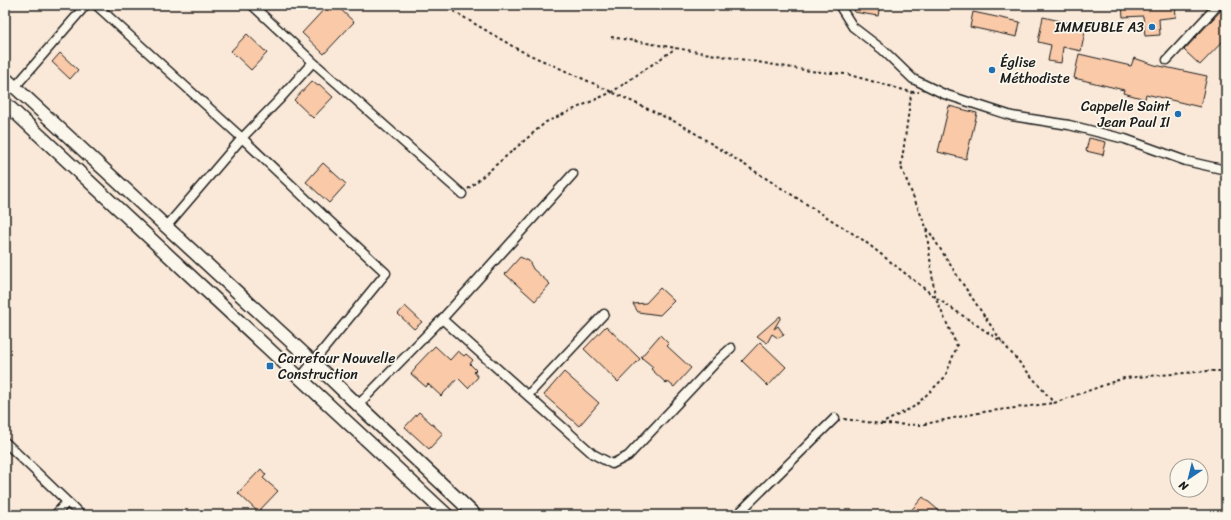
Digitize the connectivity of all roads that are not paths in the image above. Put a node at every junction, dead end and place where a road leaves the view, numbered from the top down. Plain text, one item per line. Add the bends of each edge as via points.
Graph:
1 (86, 5) edge
2 (96, 5) edge
3 (252, 5) edge
4 (839, 5) edge
5 (1218, 5) edge
6 (1167, 60) dead end
7 (313, 62) junction
8 (5, 78) edge
9 (15, 87) junction
10 (5, 103) edge
11 (242, 138) junction
12 (1226, 170) edge
13 (573, 174) dead end
14 (462, 194) road end
15 (166, 227) junction
16 (604, 314) dead end
17 (442, 319) junction
18 (731, 348) dead end
19 (313, 362) junction
20 (300, 378) junction
21 (528, 396) junction
22 (358, 405) junction
23 (835, 418) road end
24 (5, 442) edge
25 (67, 502) junction
26 (55, 515) edge
27 (81, 515) edge
28 (447, 515) edge
29 (475, 515) edge
30 (737, 515) edge

1 - 9 street
2 - 11 street
3 - 7 street
4 - 12 street via 853,26 913,79 944,94 1012,116 1069,125 1125,139 1186,161
5 - 6 street
7 - 11 street
7 - 14 street
8 - 9 main road
9 - 15 main road
10 - 20 main road
11 - 15 street
11 - 19 street via 386,272
13 - 17 street
15 - 19 main road
16 - 21 street
17 - 21 street
17 - 22 street
18 - 21 street via 628,456 612,464 593,454
19 - 20 street
19 - 22 main road
20 - 28 main road
22 - 29 main road
23 - 30 street
24 - 25 street
25 - 26 street
25 - 27 street

